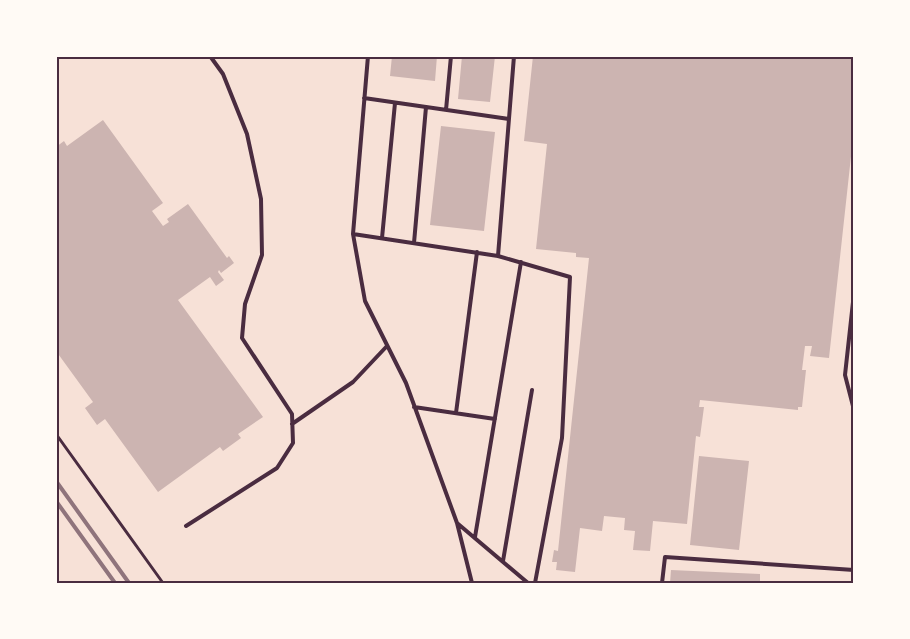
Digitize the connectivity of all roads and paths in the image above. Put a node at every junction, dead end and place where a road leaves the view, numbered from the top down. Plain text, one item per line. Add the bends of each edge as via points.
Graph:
1 (210, 56) edge
2 (368, 56) edge
3 (451, 56) edge
4 (514, 56) edge
5 (364, 98) junction
6 (396, 102) junction
7 (426, 107) junction
8 (446, 110) junction
9 (509, 119) junction
10 (353, 234) junction
11 (382, 238) junction
12 (414, 243) junction
13 (477, 252) junction
14 (498, 256) junction
15 (521, 262) junction
16 (854, 292) edge
17 (853, 300) edge
18 (387, 346) junction
19 (532, 390) dead end
20 (414, 407) junction
21 (854, 410) edge
22 (456, 413) junction
23 (495, 419) junction
24 (292, 424) junction
25 (56, 434) edge
26 (457, 523) junction
27 (186, 526) dead end
28 (475, 538) junction
29 (503, 561) junction
30 (854, 570) edge
31 (163, 583) edge
32 (472, 583) edge
33 (528, 583) edge
34 (535, 583) edge
35 (662, 583) edge

1 - 24 lane via 223,74 247,134 261,198 262,255 245,304 242,338 292,414
2 - 5 lane
3 - 8 lane
4 - 9 lane
5 - 6 lane
5 - 10 lane
6 - 7 lane
6 - 11 lane
7 - 8 lane
7 - 12 lane
8 - 9 lane
9 - 14 lane
10 - 11 lane
10 - 18 lane via 365,301
11 - 12 lane
12 - 13 lane
13 - 14 lane
13 - 22 lane
14 - 15 lane
15 - 23 lane
15 - 34 lane via 570,277 562,438
16 - 17 lane
17 - 21 lane via 845,375
18 - 20 lane
18 - 24 lane via 353,382
19 - 29 lane
20 - 22 lane
20 - 26 lane
22 - 23 lane
23 - 28 lane
24 - 27 lane via 293,443 277,468
25 - 31 path
26 - 28 lane
26 - 32 lane
28 - 29 lane
29 - 33 lane
30 - 35 lane via 666,557

